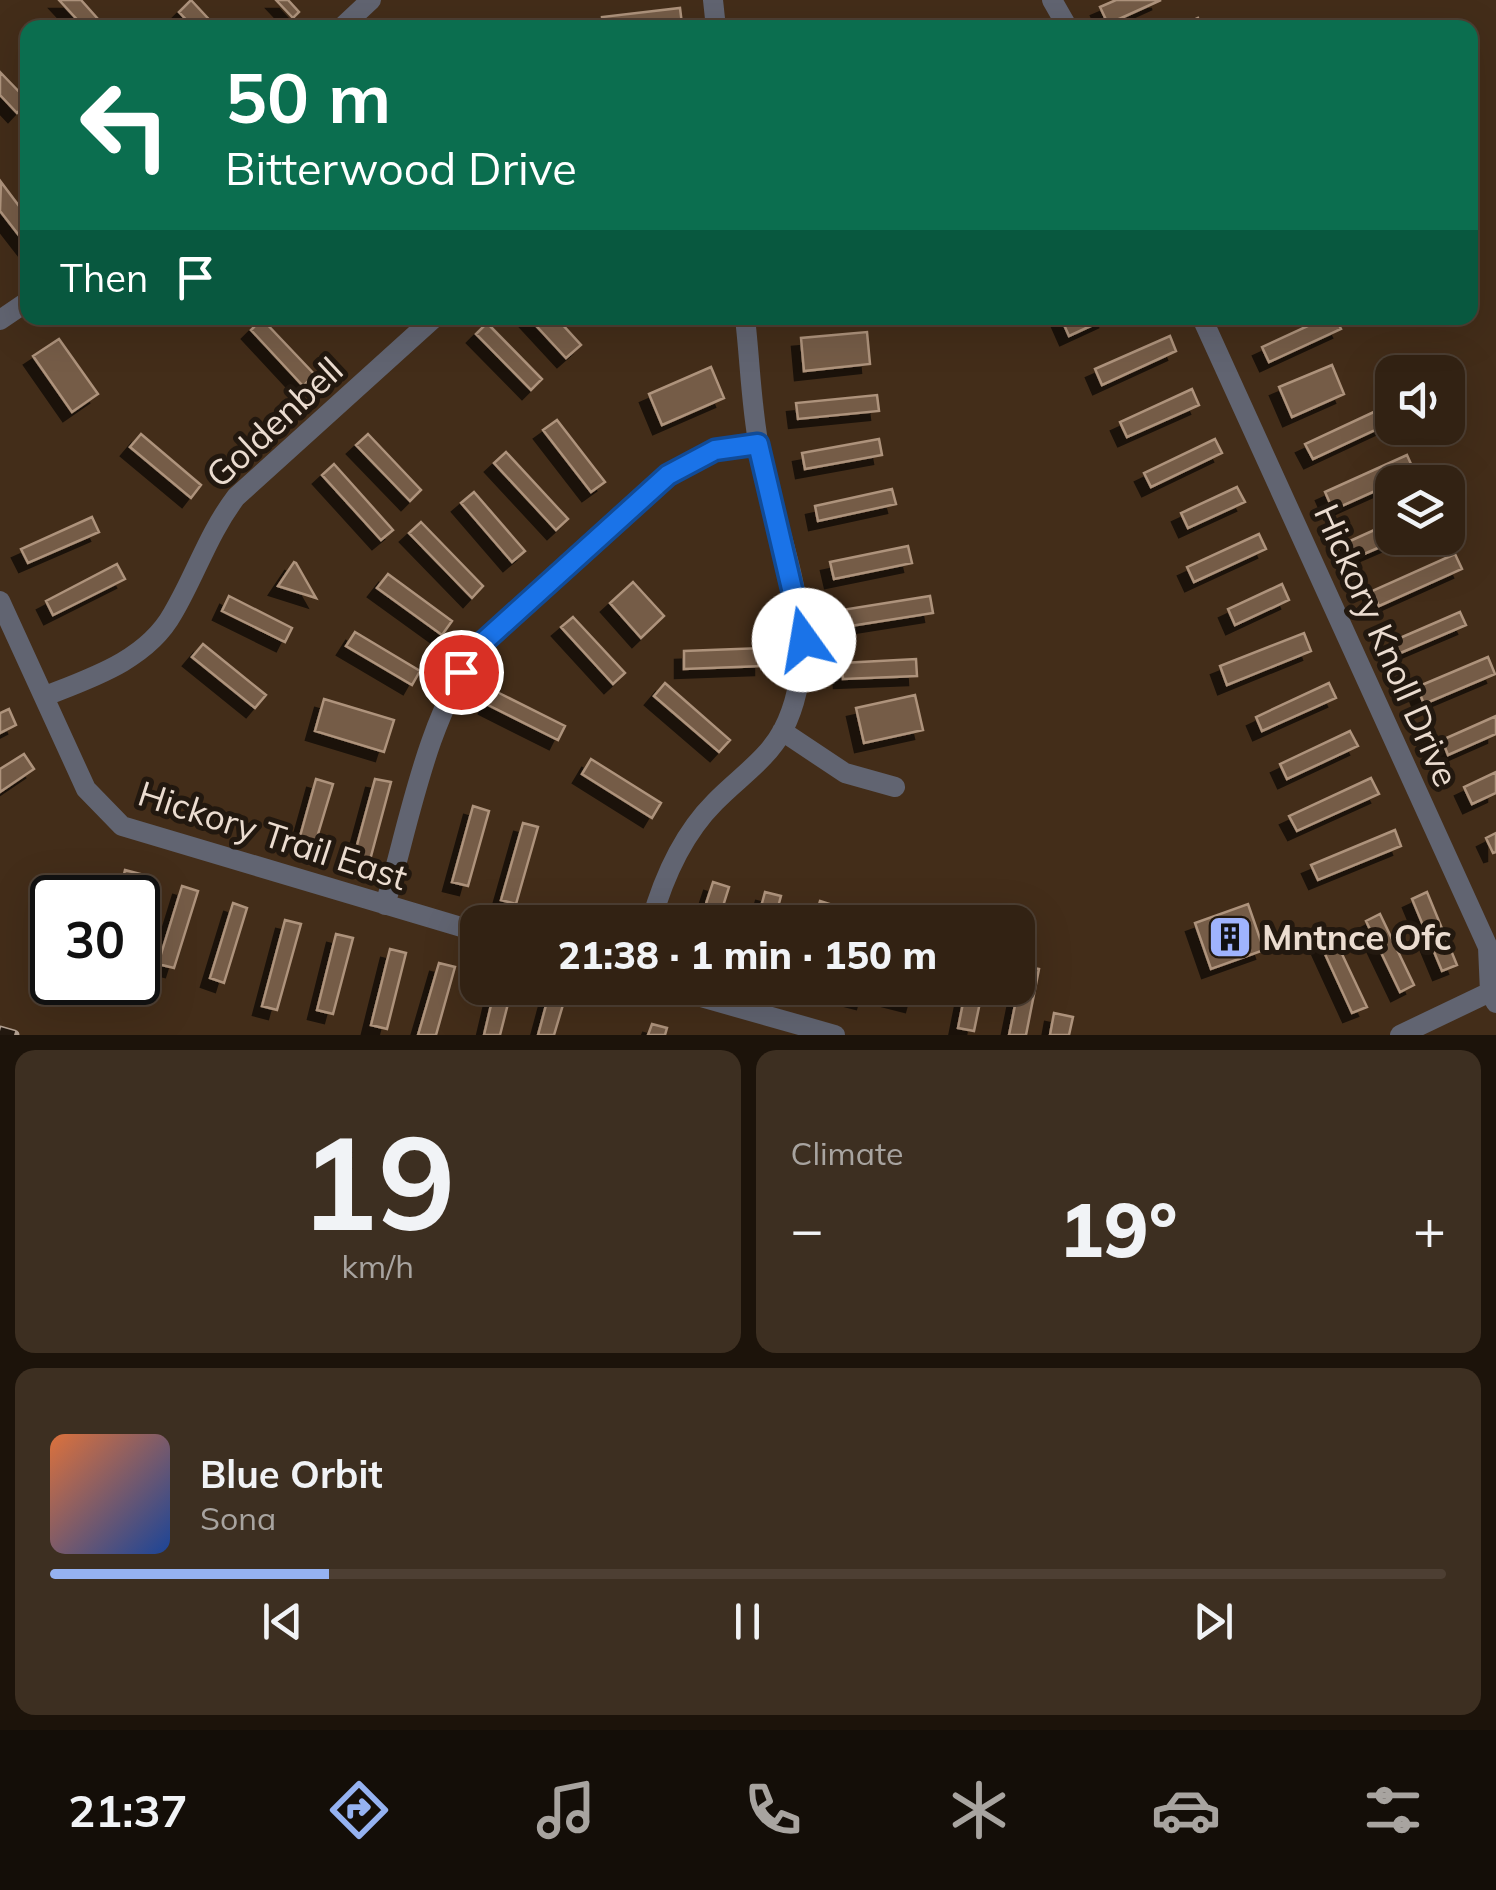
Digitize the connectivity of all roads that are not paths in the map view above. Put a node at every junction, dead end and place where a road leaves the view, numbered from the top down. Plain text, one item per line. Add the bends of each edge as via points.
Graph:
1 (371, 0) edge
2 (350, 20) edge
3 (426, 325) edge
4 (746, 325) edge
5 (1205, 325) edge
6 (758, 444) junction
7 (0, 601) edge
8 (44, 696) junction
9 (782, 731) junction
10 (895, 786) dead end
11 (384, 905) junction
12 (658, 905) edge
13 (460, 927) edge
14 (1493, 998) edge
15 (729, 1005) edge
16 (835, 1035) edge
17 (1400, 1035) edge

1 - 2 street
3 - 8 street, Goldenbell via 236,497 210,530 172,616 139,652
4 - 6 street
5 - 14 street, Hickory Knoll Drive via 1488,947
6 - 9 street via 804,640 800,686
6 - 11 street via 715,450 668,475 479,646 440,718
7 - 8 street, Hickory Trail East
8 - 11 street, Hickory Trail East via 86,789 122,826
9 - 10 street via 845,773
9 - 12 street via 684,841
11 - 13 street, Hickory Trail East
14 - 17 street
15 - 16 street

